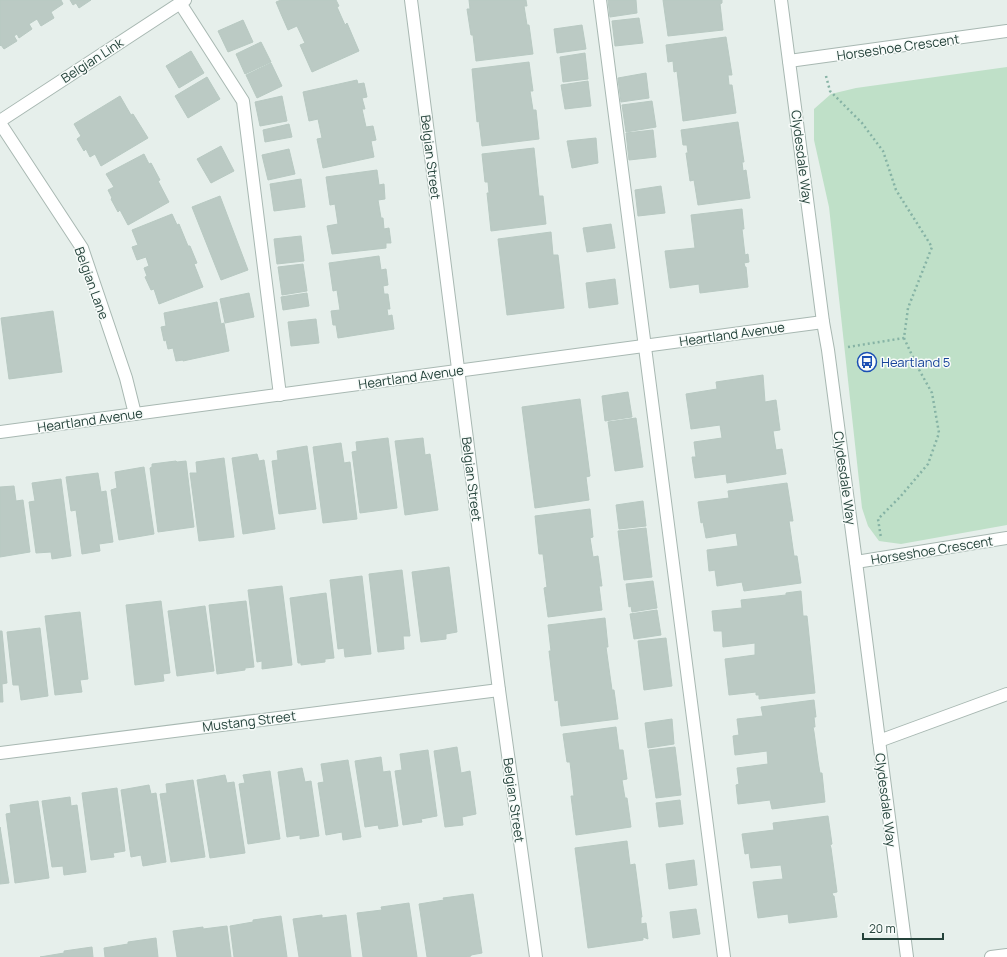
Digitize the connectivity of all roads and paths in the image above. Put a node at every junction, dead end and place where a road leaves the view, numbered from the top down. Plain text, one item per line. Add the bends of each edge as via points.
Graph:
1 (411, 0) edge
2 (600, 0) edge
3 (781, 0) edge
4 (183, 1) edge
5 (1007, 31) edge
6 (822, 58) junction
7 (790, 61) junction
8 (0, 122) edge
9 (823, 322) junction
10 (904, 338) junction
11 (646, 346) junction
12 (828, 350) junction
13 (459, 371) junction
14 (280, 394) junction
15 (135, 414) junction
16 (0, 432) edge
17 (1007, 538) edge
18 (884, 557) junction
19 (856, 562) junction
20 (499, 690) junction
21 (1007, 694) edge
22 (879, 741) junction
23 (0, 753) edge
24 (1007, 955) edge
25 (536, 957) edge
26 (724, 957) edge
27 (906, 957) edge
28 (991, 957) edge

1 - 13 street, Belgian Street
2 - 11 street
3 - 7 street, Clydesdale Way
4 - 8 street, Belgian Link
4 - 14 street via 243,101
5 - 6 street, Horseshoe Crescent
6 - 7 street, Horseshoe Crescent
6 - 10 path via 830,91 862,123 883,151 896,190 932,247 908,308
7 - 9 street, Clydesdale Way
8 - 15 street, Belgian Lane via 82,248 126,378
9 - 11 street, Heartland Avenue
9 - 12 street, Clydesdale Way
10 - 12 path
10 - 18 path via 932,393 939,433 928,464 878,519
11 - 13 street, Heartland Avenue
11 - 26 street
12 - 19 street, Clydesdale Way
13 - 14 street, Heartland Avenue
13 - 20 street, Belgian Street
14 - 15 street, Heartland Avenue
15 - 16 street, Heartland Avenue
17 - 18 street, Horseshoe Crescent
18 - 19 street, Horseshoe Crescent
19 - 22 street, Clydesdale Way
20 - 23 street, Mustang Street
20 - 25 street, Belgian Street
21 - 22 street
22 - 27 street, Clydesdale Way
24 - 28 street

